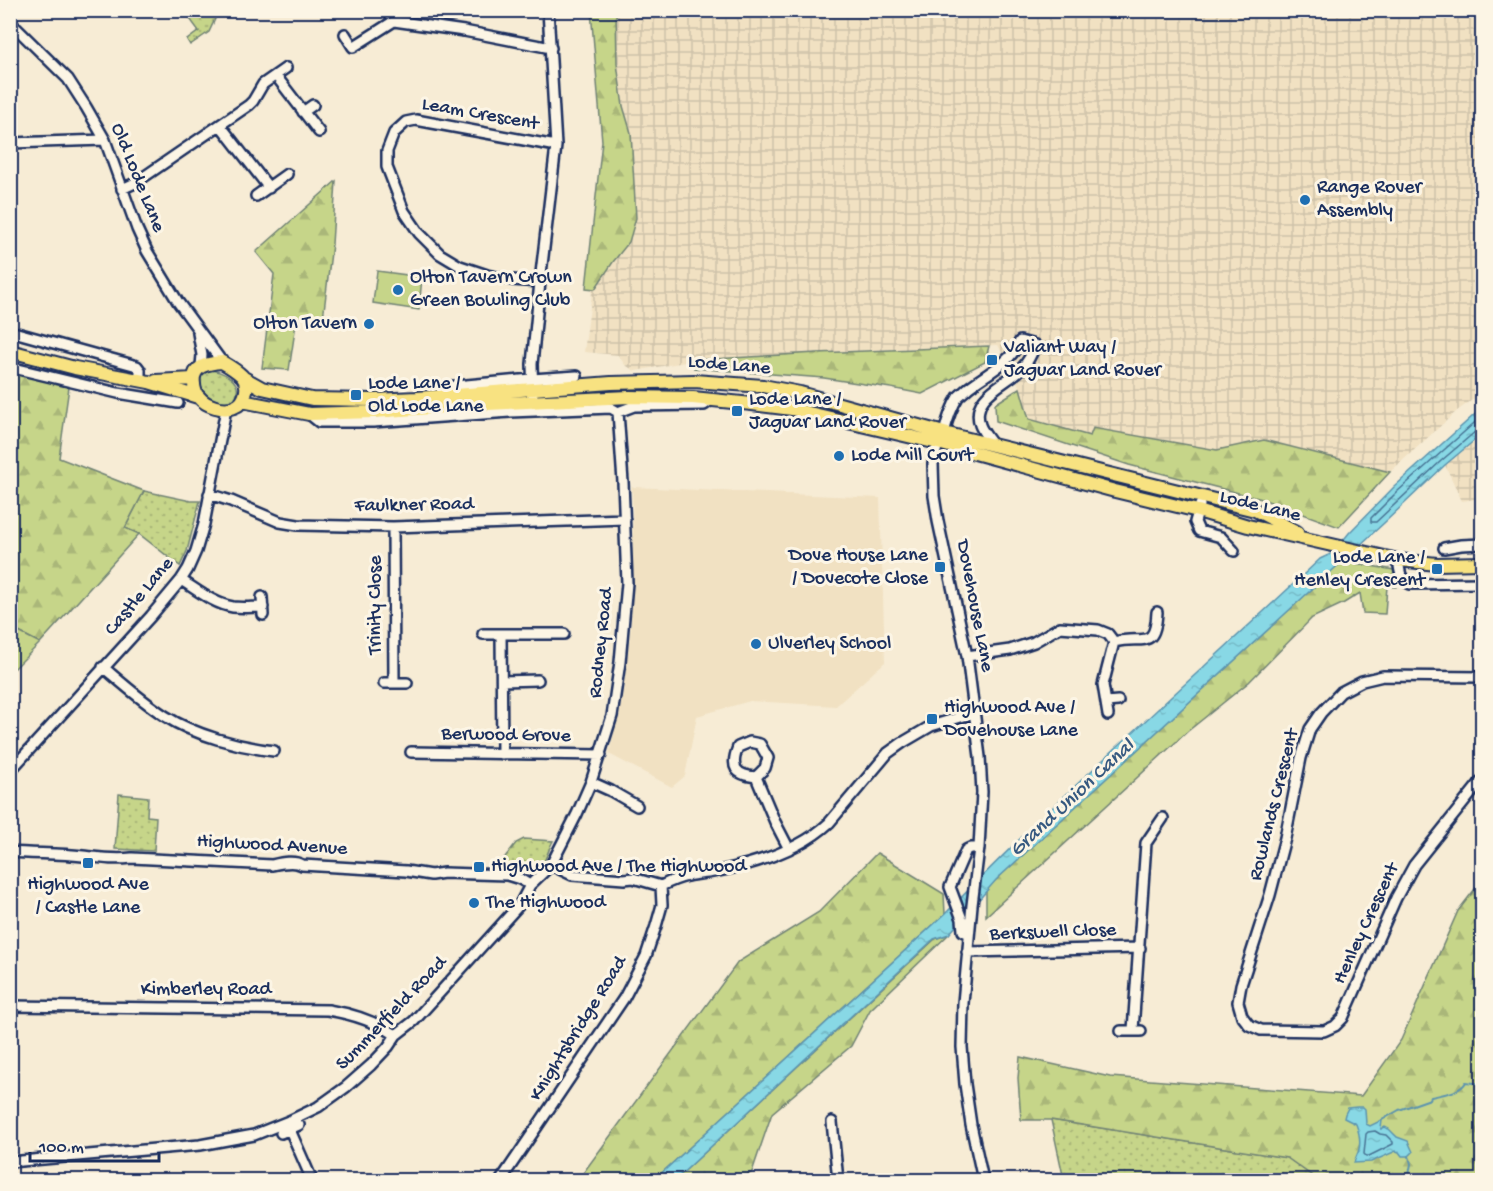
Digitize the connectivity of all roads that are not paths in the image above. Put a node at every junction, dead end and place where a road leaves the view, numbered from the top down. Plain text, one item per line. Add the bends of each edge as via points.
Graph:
1 (548, 10) edge
2 (10, 22) edge
3 (345, 34) dead end
4 (551, 48) junction
5 (286, 68) dead end
6 (276, 76) junction
7 (313, 105) dead end
8 (303, 112) junction
9 (220, 125) junction
10 (319, 132) dead end
11 (105, 140) junction
12 (10, 143) edge
13 (556, 146) junction
14 (287, 174) dead end
15 (269, 188) junction
16 (122, 189) junction
17 (256, 196) dead end
18 (540, 282) junction
19 (196, 327) junction
20 (10, 331) edge
21 (10, 351) edge
22 (222, 362) junction
23 (201, 366) junction
24 (10, 367) edge
25 (577, 376) dead end
26 (244, 378) junction
27 (194, 379) junction
28 (145, 381) junction
29 (533, 390) junction
30 (198, 397) junction
31 (711, 400) junction
32 (242, 401) junction
33 (177, 403) dead end
34 (226, 409) junction
35 (618, 411) junction
36 (309, 414) junction
37 (941, 438) junction
38 (992, 444) junction
39 (209, 494) junction
40 (1202, 497) junction
41 (1198, 511) junction
42 (625, 519) junction
43 (393, 527) junction
44 (1313, 540) junction
45 (1482, 543) edge
46 (1444, 548) dead end
47 (1234, 551) dead end
48 (1398, 560) junction
49 (1482, 563) edge
50 (181, 580) junction
51 (1482, 583) edge
52 (262, 606) dead end
53 (1167, 621) dead end
54 (483, 634) dead end
55 (501, 634) junction
56 (564, 634) dead end
57 (1114, 642) junction
58 (967, 656) junction
59 (103, 667) junction
60 (1482, 677) edge
61 (538, 680) dead end
62 (502, 681) junction
63 (384, 683) dead end
64 (407, 683) dead end
65 (394, 684) junction
66 (1118, 701) dead end
67 (1106, 702) junction
68 (974, 713) junction
69 (1108, 715) dead end
70 (274, 751) dead end
71 (411, 752) dead end
72 (502, 754) junction
73 (601, 755) junction
74 (10, 771) edge
75 (756, 777) dead end
76 (1482, 780) edge
77 (591, 782) junction
78 (638, 806) dead end
79 (1163, 818) dead end
80 (980, 848) junction
81 (789, 849) junction
82 (10, 852) edge
83 (550, 865) junction
84 (530, 885) junction
85 (661, 886) junction
86 (969, 934) junction
87 (1140, 948) junction
88 (967, 952) junction
89 (10, 1006) edge
90 (1261, 1030) joint
91 (1121, 1031) dead end
92 (396, 1035) junction
93 (832, 1122) dead end
94 (290, 1129) dead end
95 (10, 1162) edge
96 (312, 1180) edge
97 (501, 1180) edge
98 (838, 1180) edge
99 (983, 1180) edge

1 - 4 street
2 - 11 street, Old Lode Lane via 68,79
3 - 4 street via 353,47 394,21
4 - 13 street
5 - 6 street
6 - 8 street
6 - 9 street via 263,84 249,105
7 - 8 street
8 - 10 street
9 - 15 street
9 - 16 street
11 - 12 street
11 - 16 street, Old Lode Lane
13 - 18 street
13 - 18 street, Leam Crescent via 416,120 406,122 394,133 387,151 387,167 404,211 440,254 487,275
14 - 15 street
15 - 17 street
16 - 19 street, Old Lode Lane via 147,251
18 - 29 street
19 - 22 street, Old Lode Lane
19 - 23 street, Old Lode Lane
20 - 28 street via 137,366
21 - 28 main road
22 - 23 main road
22 - 26 main road
23 - 27 main road
24 - 33 street
25 - 29 street
26 - 29 main road, Lode Lane via 262,388 312,399 374,400
26 - 32 main road via 246,392
27 - 28 main road
27 - 30 main road
28 - 30 main road
29 - 31 main road, Lode Lane
29 - 36 main road, Lode Lane via 373,412
29 - 37 main road, Lode Lane via 694,381 763,386 800,393
30 - 34 main road
31 - 35 street, Lode Lane via 704,405 634,406
31 - 37 main road, Lode Lane via 792,409
32 - 34 main road
32 - 36 main road, Lode Lane
34 - 39 street, Castle Lane
35 - 36 street, Lode Lane via 611,408 510,412 373,422 319,422
35 - 42 street, Rodney Road
37 - 38 main road, Lode Lane
37 - 38 street, Dovehouse Lane via 959,396 1000,366 1020,341 1035,345 1020,370 984,398 978,411 980,425
37 - 41 main road, Lode Lane via 1115,491
37 - 58 street, Dovehouse Lane via 933,464 934,496
38 - 40 main road, Lode Lane
39 - 43 street, Faulkner Road via 280,522
39 - 50 street, Castle Lane via 196,551
40 - 41 street, Lode Lane
40 - 44 main road, Lode Lane via 1255,510
41 - 44 main road, Lode Lane
41 - 47 street, Lode Lane via 1195,522 1199,531 1221,537
42 - 43 street, Faulkner Road
42 - 73 street, Rodney Road via 627,583 623,630 612,716
43 - 65 street, Trinity Close
44 - 48 main road, Lode Lane
45 - 46 street
48 - 49 main road, Lode Lane
48 - 51 street via 1401,576 1410,584
50 - 52 street via 223,604
50 - 59 street, Castle Lane
53 - 57 street via 1157,616 1156,630 1144,640
54 - 55 street
55 - 56 street
55 - 62 street
57 - 58 street via 1098,630 1060,627 1035,642 1010,650
57 - 67 street via 1103,685
58 - 68 street, Dovehouse Lane
59 - 70 street via 166,717 194,731
59 - 74 street, Castle Lane
60 - 90 street, Rowlands Crescent via 1383,676 1362,681 1341,692 1310,729 1270,895 1238,1002 1249,1025
61 - 62 street
62 - 72 street
63 - 65 street, Trinity Close
64 - 65 street, Trinity Close
66 - 67 street
67 - 69 street
68 - 80 street, Dovehouse Lane via 982,792
68 - 81 street via 931,726 888,753 830,823
71 - 72 street, Berwood Grove
72 - 73 street, Berwood Grove
73 - 77 street, Rodney Road
75 - 81 street
76 - 90 street, Henley Crescent via 1414,865 1343,1018 1324,1031
77 - 78 street
77 - 83 street, Rodney Road
79 - 87 street, Berkswell Close via 1146,843
80 - 86 street, Dovehouse Lane
80 - 86 street via 966,850 950,890 963,932
81 - 85 street
82 - 84 street, Highwood Avenue via 100,859 298,863 431,875 507,875
83 - 84 street, Summerfield Road
83 - 85 street via 572,875 633,878
84 - 92 street, Summerfield Road via 520,904 414,1021
85 - 97 street, Knightsbridge Road via 662,905 656,926 646,956 624,998
86 - 88 street, Dovehouse Lane
87 - 88 street, Berkswell Close
87 - 91 street, Berkswell Close via 1137,1031
88 - 99 street, Dovehouse Lane via 962,1047 971,1125
89 - 92 street, Kimberley Road via 328,1010 368,1020
92 - 95 street, Summerfield Road via 371,1065 318,1107 254,1135 200,1145
93 - 98 street
94 - 96 street

